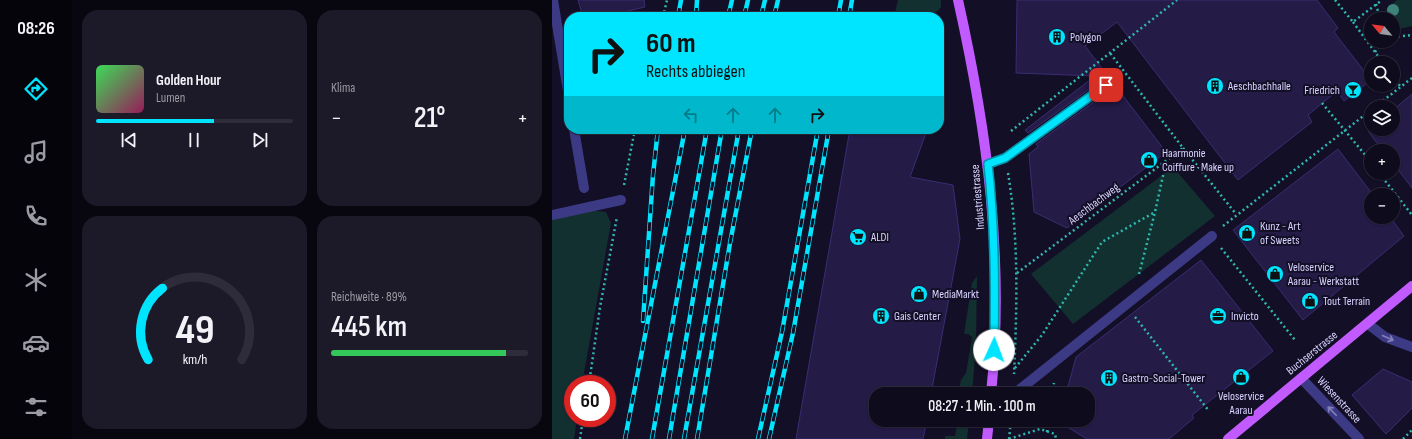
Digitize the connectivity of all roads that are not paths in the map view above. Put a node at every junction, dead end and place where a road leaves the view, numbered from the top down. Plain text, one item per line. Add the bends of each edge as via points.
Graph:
1 (553, 0) edge
2 (958, 0) edge
3 (564, 67) edge
4 (1106, 85) dead end
5 (575, 134) edge
6 (988, 164) junction
7 (584, 188) dead end
8 (620, 200) road end
9 (552, 215) edge
10 (1212, 236) road end
11 (1412, 286) edge
12 (1368, 324) junction
13 (1412, 347) edge
14 (1301, 378) junction
15 (991, 387) edge
16 (1023, 387) edge
17 (988, 427) edge
18 (987, 439) edge
19 (1228, 439) edge
20 (1358, 439) edge

1 - 3 street
2 - 6 main road, Industriestrasse via 984,129
4 - 6 street via 1010,154
5 - 7 street
6 - 15 main road, Industriestrasse via 996,288
8 - 9 street
10 - 16 street
11 - 12 main road, Buchserstrasse
12 -> 13 street via 1385,337
12 - 14 main road, Buchserstrasse
14 - 19 main road, Buchserstrasse
20 -> 14 street, Wiesenstrasse
17 - 18 main road

